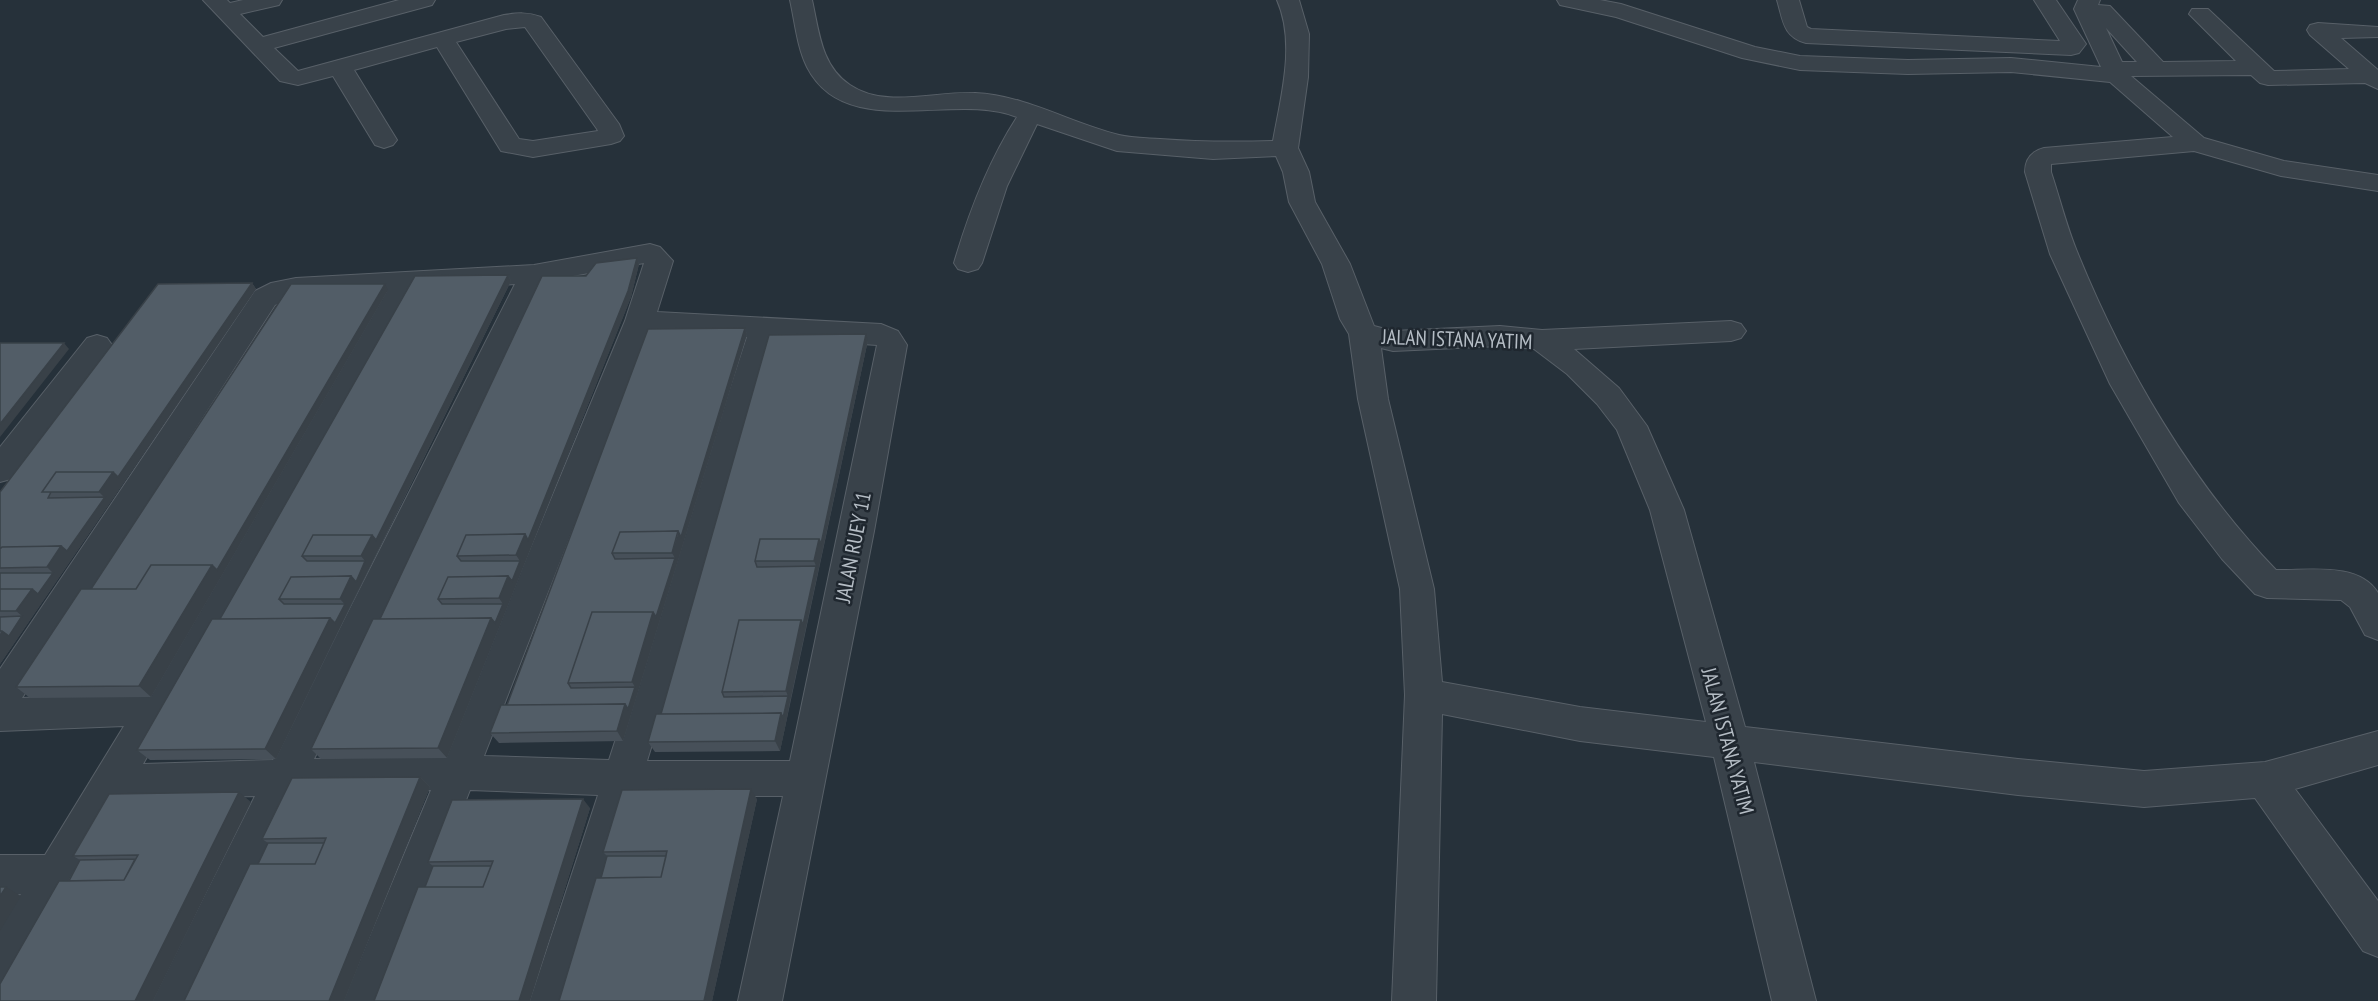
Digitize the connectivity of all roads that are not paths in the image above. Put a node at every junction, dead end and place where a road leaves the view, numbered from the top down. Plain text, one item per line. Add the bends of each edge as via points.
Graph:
1 (271, 0) edge
2 (422, 0) edge
3 (801, 0) edge
4 (1288, 0) edge
5 (1568, 0) edge
6 (1788, 0) edge
7 (2045, 0) edge
8 (2091, 3) edge
9 (219, 6) edge
10 (1657, 6) edge
11 (2200, 14) dead end
12 (2371, 32) dead end
13 (443, 39) junction
14 (257, 46) junction
15 (340, 67) junction
16 (2258, 68) junction
17 (2158, 69) junction
18 (2116, 73) junction
19 (2374, 79) edge
20 (1030, 114) junction
21 (384, 140) dead end
22 (2195, 143) junction
23 (1285, 148) junction
24 (2378, 183) edge
25 (968, 263) dead end
26 (534, 274) junction
27 (404, 282) junction
28 (640, 321) junction
29 (765, 328) junction
30 (1731, 331) dead end
31 (1364, 334) junction
32 (1542, 340) junction
33 (97, 345) dead end
34 (0, 470) edge
35 (2378, 625) edge
36 (1424, 695) junction
37 (0, 700) edge
38 (154, 708) junction
39 (0, 715) edge
40 (1730, 743) junction
41 (2378, 748) edge
42 (456, 772) junction
43 (285, 776) junction
44 (621, 778) junction
45 (806, 779) junction
46 (2265, 780) junction
47 (111, 783) junction
48 (54, 874) junction
49 (0, 875) edge
50 (2378, 936) edge
51 (0, 967) edge
52 (174, 1001) edge
53 (365, 1001) edge
54 (552, 1001) edge
55 (760, 1001) edge
56 (1414, 1001) edge
57 (1794, 1001) edge

1 - 9 street
2 - 14 street
3 - 20 street via 823,74 853,98 883,104 996,102
4 - 23 street via 1297,34 1296,77
5 - 10 street via 1621,11
6 - 7 street via 1797,32 1806,36 2071,48 2074,44
8 - 17 street
8 - 18 street via 2085,9
9 - 14 street
10 - 18 street via 1750,52 1800,63 2011,65
11 - 16 street
12 - 19 street via 2318,30
13 - 13 street via 515,20 533,22 610,129 611,136 533,149 510,146
13 - 15 street
14 - 15 street via 288,76 298,78
15 - 21 street
16 - 17 street
16 - 19 street via 2268,78
17 - 18 street
18 - 22 street
20 - 23 street via 1117,143 1213,151
20 - 25 street via 980,220
22 - 24 street via 2281,168
22 - 35 street via 2044,156 2038,172 2064,254 2125,384 2190,494 2234,549 2267,585 2348,586 2362,597
23 - 31 street, JALAN ISTANA YATIM via 1296,172 1302,202 1336,264
26 - 27 street
26 - 28 street via 650,253 659,261
26 - 43 street
27 - 37 street via 296,287 265,298
27 - 38 street
28 - 29 street, JALAN RUEY 11
28 - 42 street
29 - 44 street
29 - 45 street, JALAN RUEY 11 via 881,334 892,345
30 - 32 street
31 - 32 street, JALAN ISTANA YATIM via 1393,341 1500,336
31 - 36 street via 1373,399 1417,589
32 - 40 street, JALAN ISTANA YATIM via 1586,374 1631,426 1667,510
33 - 34 street
36 - 40 street via 1580,724
36 - 56 street
38 - 39 street
38 - 47 street
40 - 46 street via 2144,789
40 - 57 street, JALAN ISTANA YATIM
41 - 46 street
42 - 43 street
42 - 44 street
42 - 53 street
43 - 47 street
43 - 52 street
44 - 45 street
44 - 54 street
45 - 55 street, JALAN RUEY 11
46 - 50 street
47 - 48 street
48 - 49 street
48 - 51 street

